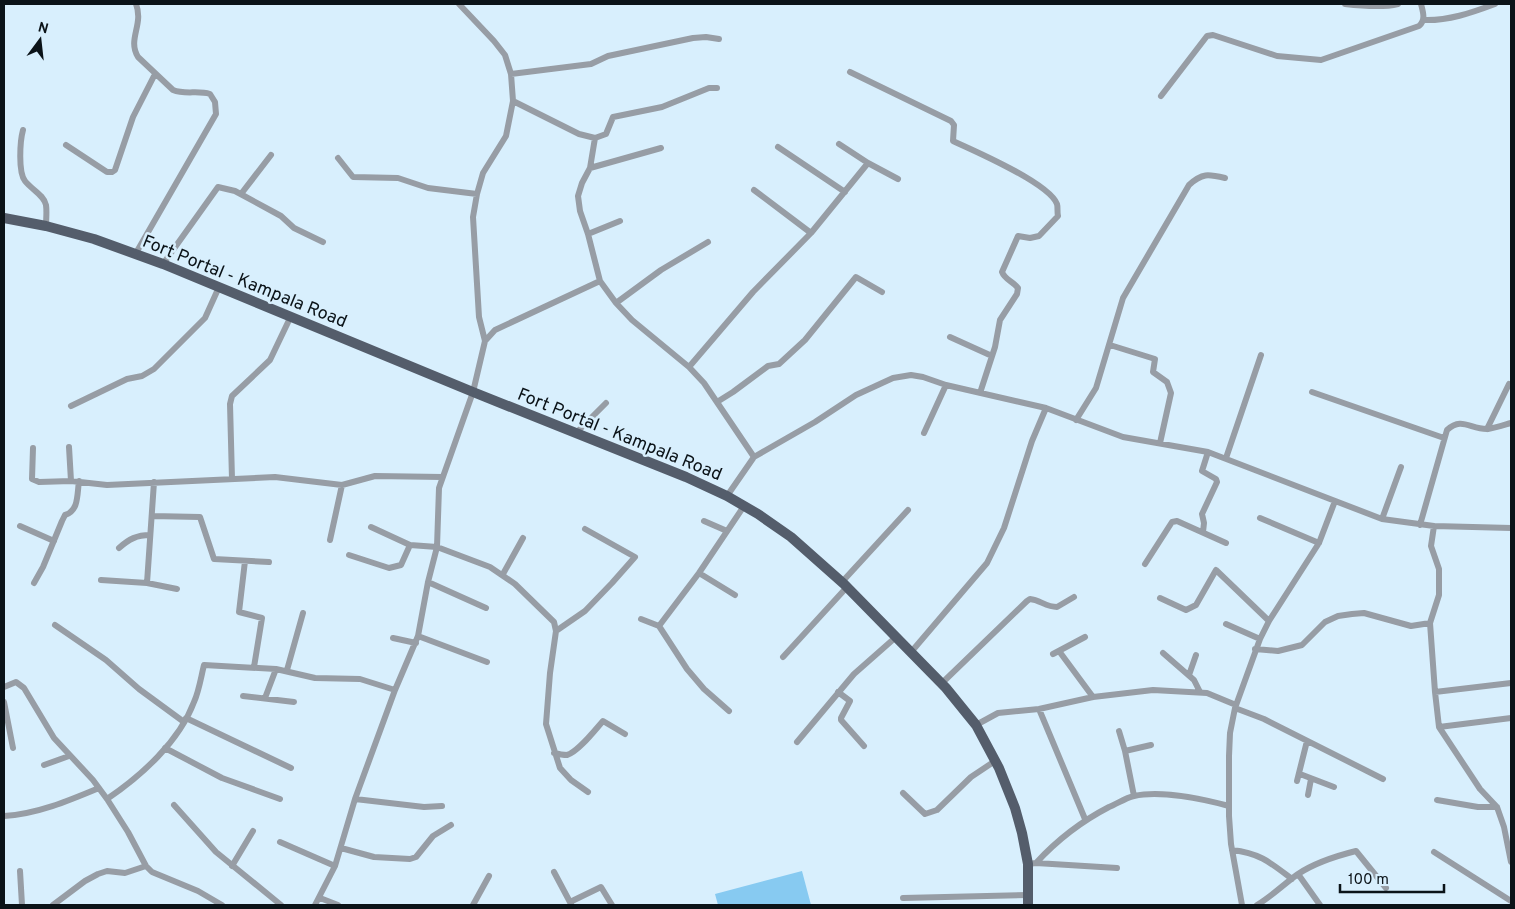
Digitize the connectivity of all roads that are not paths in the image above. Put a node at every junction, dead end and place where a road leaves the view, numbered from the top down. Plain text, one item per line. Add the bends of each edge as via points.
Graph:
1 (136, 4) edge
2 (459, 4) edge
3 (1346, 4) edge
4 (1398, 4) edge
5 (1421, 4) edge
6 (1495, 4) edge
7 (1423, 20) junction
8 (719, 39) dead end
9 (850, 72) dead end
10 (155, 74) junction
11 (511, 74) junction
12 (717, 88) dead end
13 (1161, 96) dead end
14 (513, 100) junction
15 (22, 130) dead end
16 (595, 138) junction
17 (839, 144) dead end
18 (66, 145) dead end
19 (778, 147) dead end
20 (661, 148) dead end
21 (271, 155) dead end
22 (338, 158) dead end
23 (868, 163) junction
24 (590, 168) junction
25 (1224, 178) dead end
26 (898, 179) dead end
27 (754, 190) dead end
28 (845, 192) junction
29 (241, 194) junction
30 (477, 194) junction
31 (4, 218) edge
32 (620, 221) dead end
33 (46, 226) junction
34 (812, 233) junction
35 (588, 234) junction
36 (323, 242) dead end
37 (708, 242) dead end
38 (136, 253) junction
39 (163, 264) junction
40 (600, 280) junction
41 (219, 287) junction
42 (882, 292) dead end
43 (616, 303) junction
44 (291, 316) junction
45 (950, 336) dead end
46 (485, 341) junction
47 (1110, 345) junction
48 (1261, 355) dead end
49 (992, 356) junction
50 (690, 367) junction
51 (1509, 384) dead end
52 (946, 385) junction
53 (473, 392) junction
54 (1312, 392) dead end
55 (980, 393) junction
56 (717, 402) junction
57 (606, 403) dead end
58 (71, 406) dead end
59 (1046, 408) junction
60 (1076, 420) junction
61 (1511, 423) edge
62 (1487, 429) junction
63 (576, 433) junction
64 (924, 433) dead end
65 (1444, 438) junction
66 (1160, 443) junction
67 (69, 447) dead end
68 (33, 448) dead end
69 (1208, 452) junction
70 (754, 458) junction
71 (1226, 458) junction
72 (1401, 467) dead end
73 (442, 476) junction
74 (232, 479) junction
75 (71, 481) junction
76 (79, 481) junction
77 (154, 482) junction
78 (342, 485) junction
79 (727, 496) junction
80 (1335, 501) junction
81 (744, 506) junction
82 (908, 510) dead end
83 (152, 516) junction
84 (1260, 518) dead end
85 (1382, 519) junction
86 (704, 521) dead end
87 (1420, 524) junction
88 (20, 526) dead end
89 (1434, 526) junction
90 (371, 527) dead end
91 (1511, 528) edge
92 (585, 529) dead end
93 (727, 531) junction
94 (1203, 532) junction
95 (150, 535) junction
96 (523, 538) dead end
97 (330, 540) dead end
98 (54, 541) junction
99 (1226, 543) dead end
100 (1319, 543) junction
101 (410, 545) junction
102 (437, 547) junction
103 (119, 548) dead end
104 (349, 555) dead end
105 (245, 561) junction
106 (269, 562) dead end
107 (1145, 564) dead end
108 (700, 573) junction
109 (503, 574) junction
110 (101, 580) dead end
111 (428, 582) junction
112 (34, 583) dead end
113 (147, 583) junction
114 (845, 585) junction
115 (177, 589) dead end
116 (734, 596) dead end
117 (1074, 598) dead end
118 (1160, 598) dead end
119 (486, 608) dead end
120 (303, 613) dead end
121 (641, 619) dead end
122 (1269, 621) junction
123 (1430, 623) junction
124 (55, 624) dead end
125 (1226, 624) dead end
126 (659, 626) junction
127 (556, 631) junction
128 (896, 637) junction
129 (1085, 637) dead end
130 (394, 638) dead end
131 (417, 639) junction
132 (1260, 639) junction
133 (1255, 649) junction
134 (1060, 650) junction
135 (912, 651) junction
136 (1163, 653) dead end
137 (1053, 654) dead end
138 (1196, 655) dead end
139 (783, 657) dead end
140 (487, 662) dead end
141 (254, 667) junction
142 (276, 669) junction
143 (287, 670) junction
144 (1189, 675) junction
145 (942, 683) junction
146 (1511, 683) edge
147 (4, 687) edge
148 (396, 690) junction
149 (838, 692) junction
150 (1200, 692) junction
151 (1435, 692) junction
152 (243, 696) dead end
153 (1093, 697) junction
154 (265, 698) junction
155 (4, 702) edge
156 (294, 702) dead end
157 (1235, 706) junction
158 (1039, 708) junction
159 (729, 711) dead end
160 (1511, 718) edge
161 (185, 720) junction
162 (976, 725) junction
163 (1440, 727) junction
164 (1118, 731) dead end
165 (625, 734) dead end
166 (1307, 741) junction
167 (797, 742) dead end
168 (1151, 745) dead end
169 (864, 746) dead end
170 (13, 748) dead end
171 (165, 748) junction
172 (1125, 751) junction
173 (554, 753) junction
174 (69, 756) junction
175 (994, 761) junction
176 (44, 766) dead end
177 (291, 768) dead end
178 (1312, 779) junction
179 (1384, 779) dead end
180 (1334, 787) dead end
181 (98, 788) junction
182 (588, 792) dead end
183 (903, 794) dead end
184 (1308, 795) dead end
185 (1134, 796) junction
186 (107, 799) junction
187 (280, 799) dead end
188 (355, 799) junction
189 (1437, 800) dead end
190 (174, 805) dead end
191 (442, 806) dead end
192 (1229, 806) junction
193 (1497, 806) junction
194 (4, 816) edge
195 (1085, 819) junction
196 (451, 825) dead end
197 (252, 831) dead end
198 (280, 842) dead end
199 (341, 848) junction
200 (1232, 850) junction
201 (1434, 852) dead end
202 (1511, 862) edge
203 (1032, 864) junction
204 (146, 866) junction
205 (232, 866) junction
206 (335, 866) junction
207 (1117, 868) dead end
208 (20, 871) dead end
209 (554, 872) dead end
210 (489, 876) dead end
211 (1295, 877) junction
212 (1386, 888) dead end
213 (320, 898) junction
214 (903, 898) dead end
215 (1028, 900) edge
216 (1511, 901) edge
217 (571, 904) edge
218 (22, 905) edge
219 (53, 905) edge
220 (222, 905) edge
221 (281, 905) edge
222 (315, 905) edge
223 (338, 905) edge
224 (473, 905) edge
225 (612, 905) edge
226 (1242, 905) edge
227 (1257, 905) edge
228 (1320, 905) edge

1 - 10 street via 139,20 134,51
2 - 11 street via 505,55
3 - 4 street
5 - 7 street
6 - 7 street via 1460,16
7 - 13 street via 1419,26 1321,60 1277,56 1213,35 1207,36
8 - 11 street via 693,38 608,56 591,64
9 - 49 street via 951,120 954,125 953,141 1036,182 1056,204 1058,216 1039,236 1018,236 1004,266 1003,275 1018,288 1000,320
10 - 18 street via 133,117 115,170 107,172
10 - 38 street via 179,93 210,94 216,114
11 - 14 street
12 - 16 street via 709,88 662,107 613,117 606,134
14 - 16 street via 580,134
14 - 30 street via 506,136 483,173
15 - 33 street via 22,175 46,204
16 - 24 street
17 - 23 street
19 - 28 street
20 - 24 street
21 - 29 street
22 - 30 street via 353,176 398,178 428,188
23 - 26 street
23 - 28 street
24 - 35 street via 578,196
25 - 47 street via 1198,176 1189,185 1123,298
27 - 34 street
28 - 34 street
29 - 36 street via 281,216 294,228
29 - 39 street via 218,187
30 - 46 street via 473,216 475,259 479,317
31 - 33 main road, Fort Portal - Kampala Road
32 - 35 street
33 - 38 main road, Fort Portal - Kampala Road
34 - 50 street via 753,292
35 - 40 street
37 - 43 street via 661,270
38 - 39 main road, Fort Portal - Kampala Road
39 - 41 main road, Fort Portal - Kampala Road
40 - 43 street
40 - 46 street via 495,330
41 - 44 main road, Fort Portal - Kampala Road
41 - 58 street via 205,318 154,370
42 - 56 street via 856,277 805,340 779,364 768,366
43 - 50 street via 652,338
44 - 53 main road, Fort Portal - Kampala Road
44 - 74 street via 270,360 232,396
45 - 49 street
46 - 53 street
47 - 60 street via 1096,388
47 - 66 street via 1156,359 1153,372 1167,382 1171,394
48 - 71 street
49 - 55 street
50 - 56 street
51 - 62 street
52 - 55 street
52 - 64 street
52 - 70 street via 917,376 893,378 856,395
53 - 63 main road, Fort Portal - Kampala Road
53 - 73 street
54 - 65 street
55 - 59 street
56 - 70 street
57 - 63 street
59 - 60 street
59 - 135 street via 1004,528 987,563
60 - 66 street via 1123,437
61 - 62 street
62 - 65 street via 1460,423 1452,425
63 - 79 main road, Fort Portal - Kampala Road
65 - 87 street
66 - 69 street
67 - 75 street
68 - 75 street via 32,479 39,482
69 - 71 street
69 - 94 street via 1202,471 1217,482 1202,514
70 - 79 street
71 - 80 street
72 - 85 street
73 - 78 street via 375,476
73 - 102 street
74 - 77 street
74 - 78 street via 276,477
75 - 76 street
76 - 77 street via 108,484
76 - 98 street via 75,509 65,515
77 - 83 street
78 - 97 street
79 - 81 main road, Fort Portal - Kampala Road
80 - 85 street
80 - 100 street
81 - 93 street
81 - 114 main road, Fort Portal - Kampala Road via 791,537
82 - 114 street
83 - 95 street
83 - 105 street via 200,516 214,559
84 - 100 street
85 - 87 street
86 - 93 street
87 - 89 street
88 - 98 street
89 - 91 street
89 - 123 street via 1431,546 1439,569 1439,595
90 - 101 street
92 - 127 street via 635,557 585,611
93 - 108 street
94 - 99 street
94 - 107 street via 1176,520 1172,522
95 - 103 street via 136,537
95 - 113 street
96 - 109 street
98 - 112 street
100 - 122 street
101 - 102 street
101 - 104 street via 401,565 389,568
102 - 109 street
102 - 111 street
105 - 106 street
105 - 141 street via 240,612 262,618
108 - 116 street
108 - 126 street
109 - 127 street via 548,614
110 - 113 street
111 - 119 street
111 - 131 street
113 - 115 street
114 - 128 main road, Fort Portal - Kampala Road
114 - 139 street
117 - 145 street via 1057,607 1030,599
118 - 122 street via 1186,610 1196,605 1216,570
120 - 143 street
121 - 126 street
122 - 132 street
123 - 133 street via 1411,626 1364,613 1338,616 1325,622 1297,647 1278,651
123 - 151 street
124 - 161 street
125 - 132 street
126 - 159 street via 704,690
127 - 173 street via 546,717
128 - 135 main road, Fort Portal - Kampala Road
128 - 149 street
129 - 134 street
130 - 131 street
131 - 140 street
131 - 148 street
132 - 133 street
133 - 157 street
134 - 137 street
134 - 153 street
135 - 145 main road, Fort Portal - Kampala Road
136 - 144 street
138 - 144 street
141 - 142 street
141 - 161 street via 204,665 194,703
142 - 143 street
142 - 154 street
143 - 148 street via 315,678 360,679
144 - 150 street
145 - 162 main road, Fort Portal - Kampala Road
146 - 151 street
147 - 174 street via 12,682 20,684 48,730
148 - 188 street
149 - 167 street
149 - 169 street via 850,701 841,720
150 - 153 street via 1153,690
150 - 157 street
151 - 163 street
152 - 154 street
153 - 158 street
154 - 156 street
155 - 170 street
157 - 166 street
157 - 192 street via 1230,741
158 - 162 street via 998,713
158 - 195 street
160 - 163 street
161 - 171 street
161 - 177 street
162 - 175 main road, Fort Portal - Kampala Road
163 - 193 street via 1480,789
164 - 172 street
165 - 173 street via 603,721 570,753
166 - 178 street via 1299,777
166 - 179 street
168 - 172 street
171 - 186 street via 138,776
171 - 187 street via 222,778
172 - 185 street
173 - 182 street via 560,768
174 - 176 street
174 - 181 street
175 - 183 street via 931,813 925,814
175 - 203 main road, Fort Portal - Kampala Road via 1015,808
178 - 180 street
178 - 184 street
181 - 186 street
181 - 194 street via 66,802
185 - 192 street via 1191,798
185 - 195 street
186 - 204 street
188 - 191 street
188 - 199 street
189 - 193 street via 1478,807
190 - 205 street
192 - 200 street
193 - 202 street
195 - 203 street
196 - 199 street via 432,836 416,857 410,859 374,857
197 - 205 street
198 - 206 street
199 - 206 street
200 - 211 street via 1261,856
200 - 226 street
201 - 216 street
203 - 207 street
203 - 215 main road, Fort Portal - Kampala Road
204 - 219 street via 125,873 107,871 98,874
204 - 220 street via 152,872
205 - 221 street
206 - 213 street
208 - 218 street
209 - 217 street
210 - 224 street
211 - 212 street via 1326,859 1356,851
211 - 227 street
211 - 228 street
213 - 222 street
213 - 223 street
214 - 215 street
217 - 225 street via 601,887

